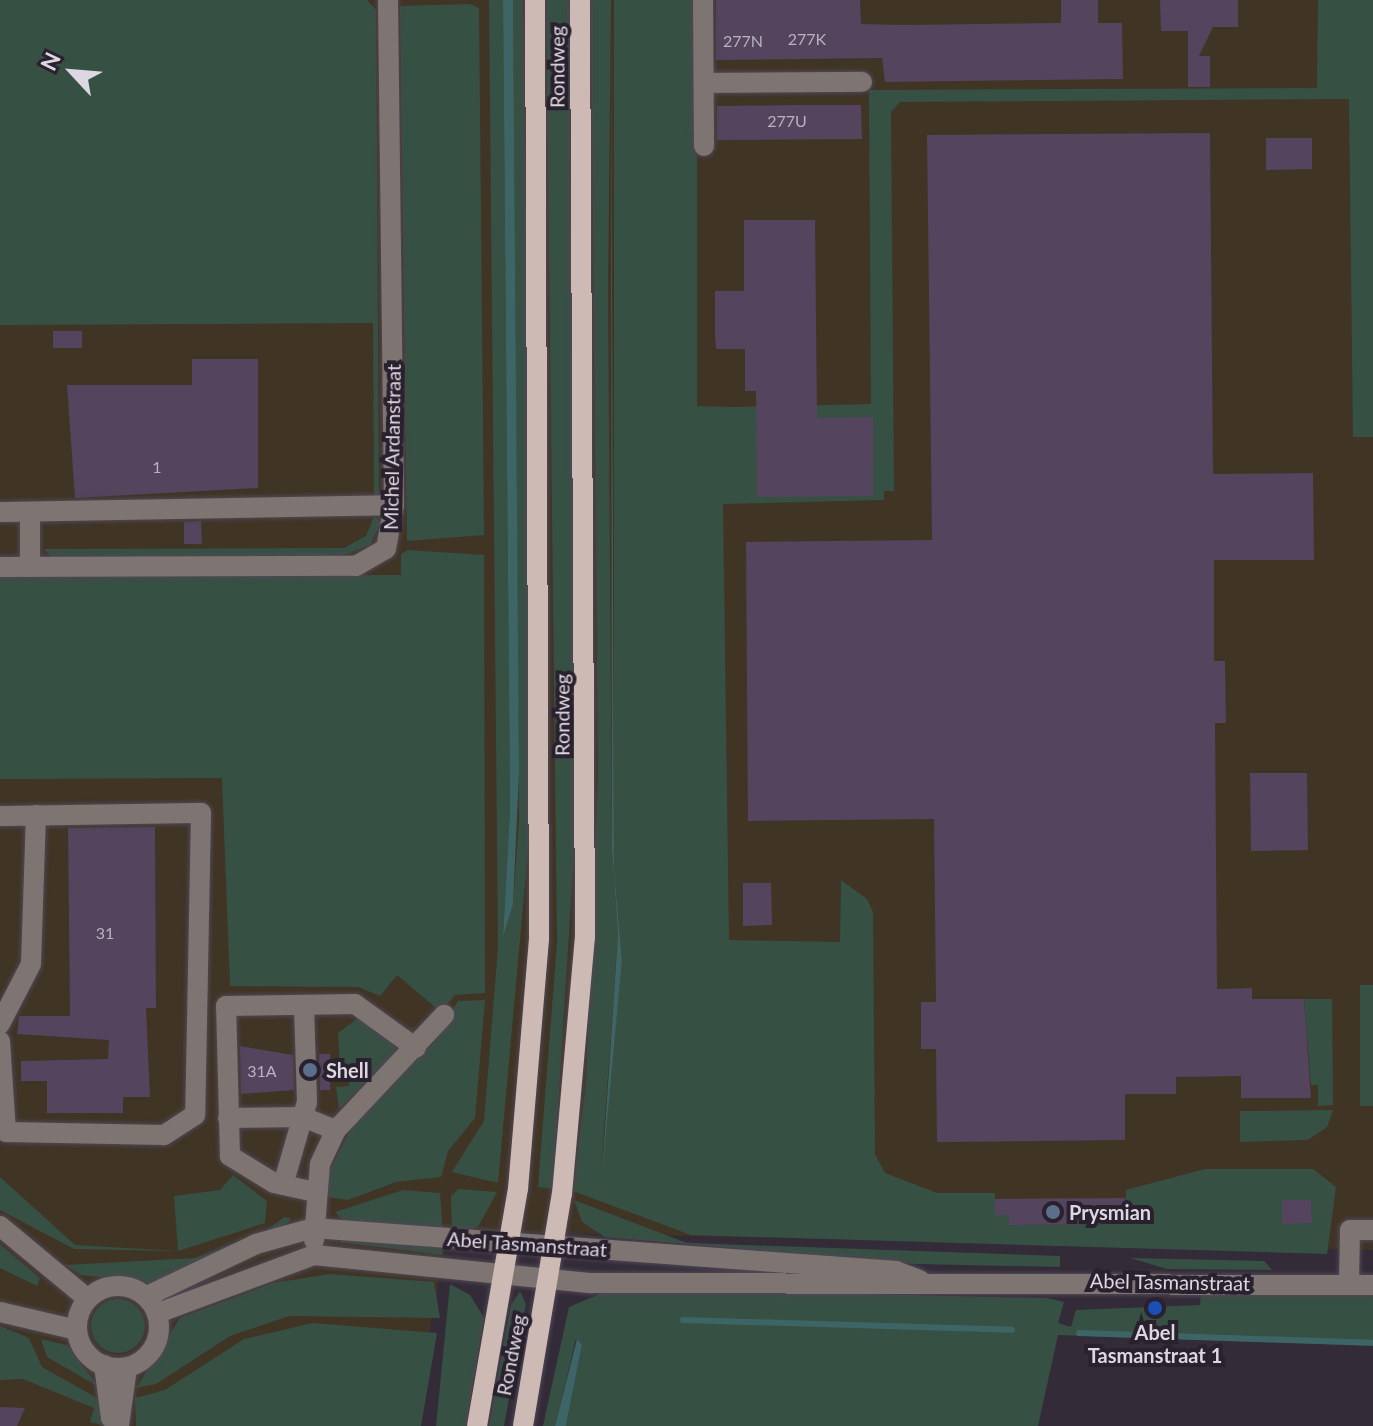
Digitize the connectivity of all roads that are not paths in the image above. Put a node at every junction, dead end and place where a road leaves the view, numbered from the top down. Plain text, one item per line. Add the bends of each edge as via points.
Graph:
1 (388, 0) edge
2 (535, 0) edge
3 (580, 0) edge
4 (703, 0) edge
5 (862, 82) dead end
6 (704, 83) junction
7 (704, 146) dead end
8 (394, 505) junction
9 (0, 512) edge
10 (30, 512) junction
11 (0, 567) edge
12 (30, 567) junction
13 (36, 815) junction
14 (0, 816) edge
15 (304, 1005) junction
16 (444, 1015) dead end
17 (0, 1024) edge
18 (0, 1041) edge
19 (416, 1048) junction
20 (303, 1117) junction
21 (228, 1118) junction
22 (336, 1130) junction
23 (283, 1185) junction
24 (315, 1192) junction
25 (0, 1226) edge
26 (313, 1228) junction
27 (1373, 1230) edge
28 (509, 1244) junction
29 (554, 1248) junction
30 (314, 1255) junction
31 (505, 1276) junction
32 (919, 1280) junction
33 (550, 1281) junction
34 (1349, 1284) junction
35 (1373, 1285) edge
36 (88, 1299) junction
37 (152, 1304) junction
38 (0, 1312) edge
39 (77, 1330) junction
40 (104, 1365) junction
41 (127, 1368) junction
42 (119, 1426) edge
43 (477, 1426) edge
44 (523, 1426) edge

1 - 8 street, Michel Ardanstraat
2 - 28 main road, Rondweg via 542,807 531,1057
3 - 29 main road, Rondweg via 587,866 579,1031
4 - 6 street
5 - 6 street
6 - 7 street
8 - 10 street
8 - 12 street, Michel Ardanstraat via 386,549 356,566
9 - 10 street
10 - 12 street
11 - 12 street, Michel Ardanstraat
13 - 14 street
13 - 17 street via 31,964
13 - 18 street via 201,813 195,1115 164,1135 6,1132
15 - 19 street via 355,1004
15 - 20 street
15 - 21 street via 226,1006
16 - 19 street
19 - 22 street
20 - 21 street
20 - 22 street
20 - 23 street
21 - 23 street via 230,1156
22 - 24 street
23 - 24 street
24 - 26 street
25 - 36 street
26 - 28 street, Abel Tasmanstraat
26 - 30 street
26 - 37 street, Abel Tasmanstraat via 256,1244
27 - 34 street via 1350,1230
28 - 29 street, Abel Tasmanstraat
28 - 31 main road, Rondweg
29 - 32 street, Abel Tasmanstraat via 896,1271
29 - 33 main road, Rondweg
30 - 31 street, Abel Tasmanstraat
30 - 37 street, Abel Tasmanstraat
31 - 33 street, Abel Tasmanstraat
31 - 43 main road, Rondweg
32 - 33 street, Abel Tasmanstraat via 897,1288
32 - 34 street, Abel Tasmanstraat
33 - 44 main road, Rondweg
34 - 35 street, Abel Tasmanstraat
36 - 37 street via 110,1286
36 - 39 street
37 - 41 street via 156,1343
38 - 39 street
39 - 40 street via 85,1352
40 - 41 street
40 - 42 street via 111,1418
41 - 42 street

